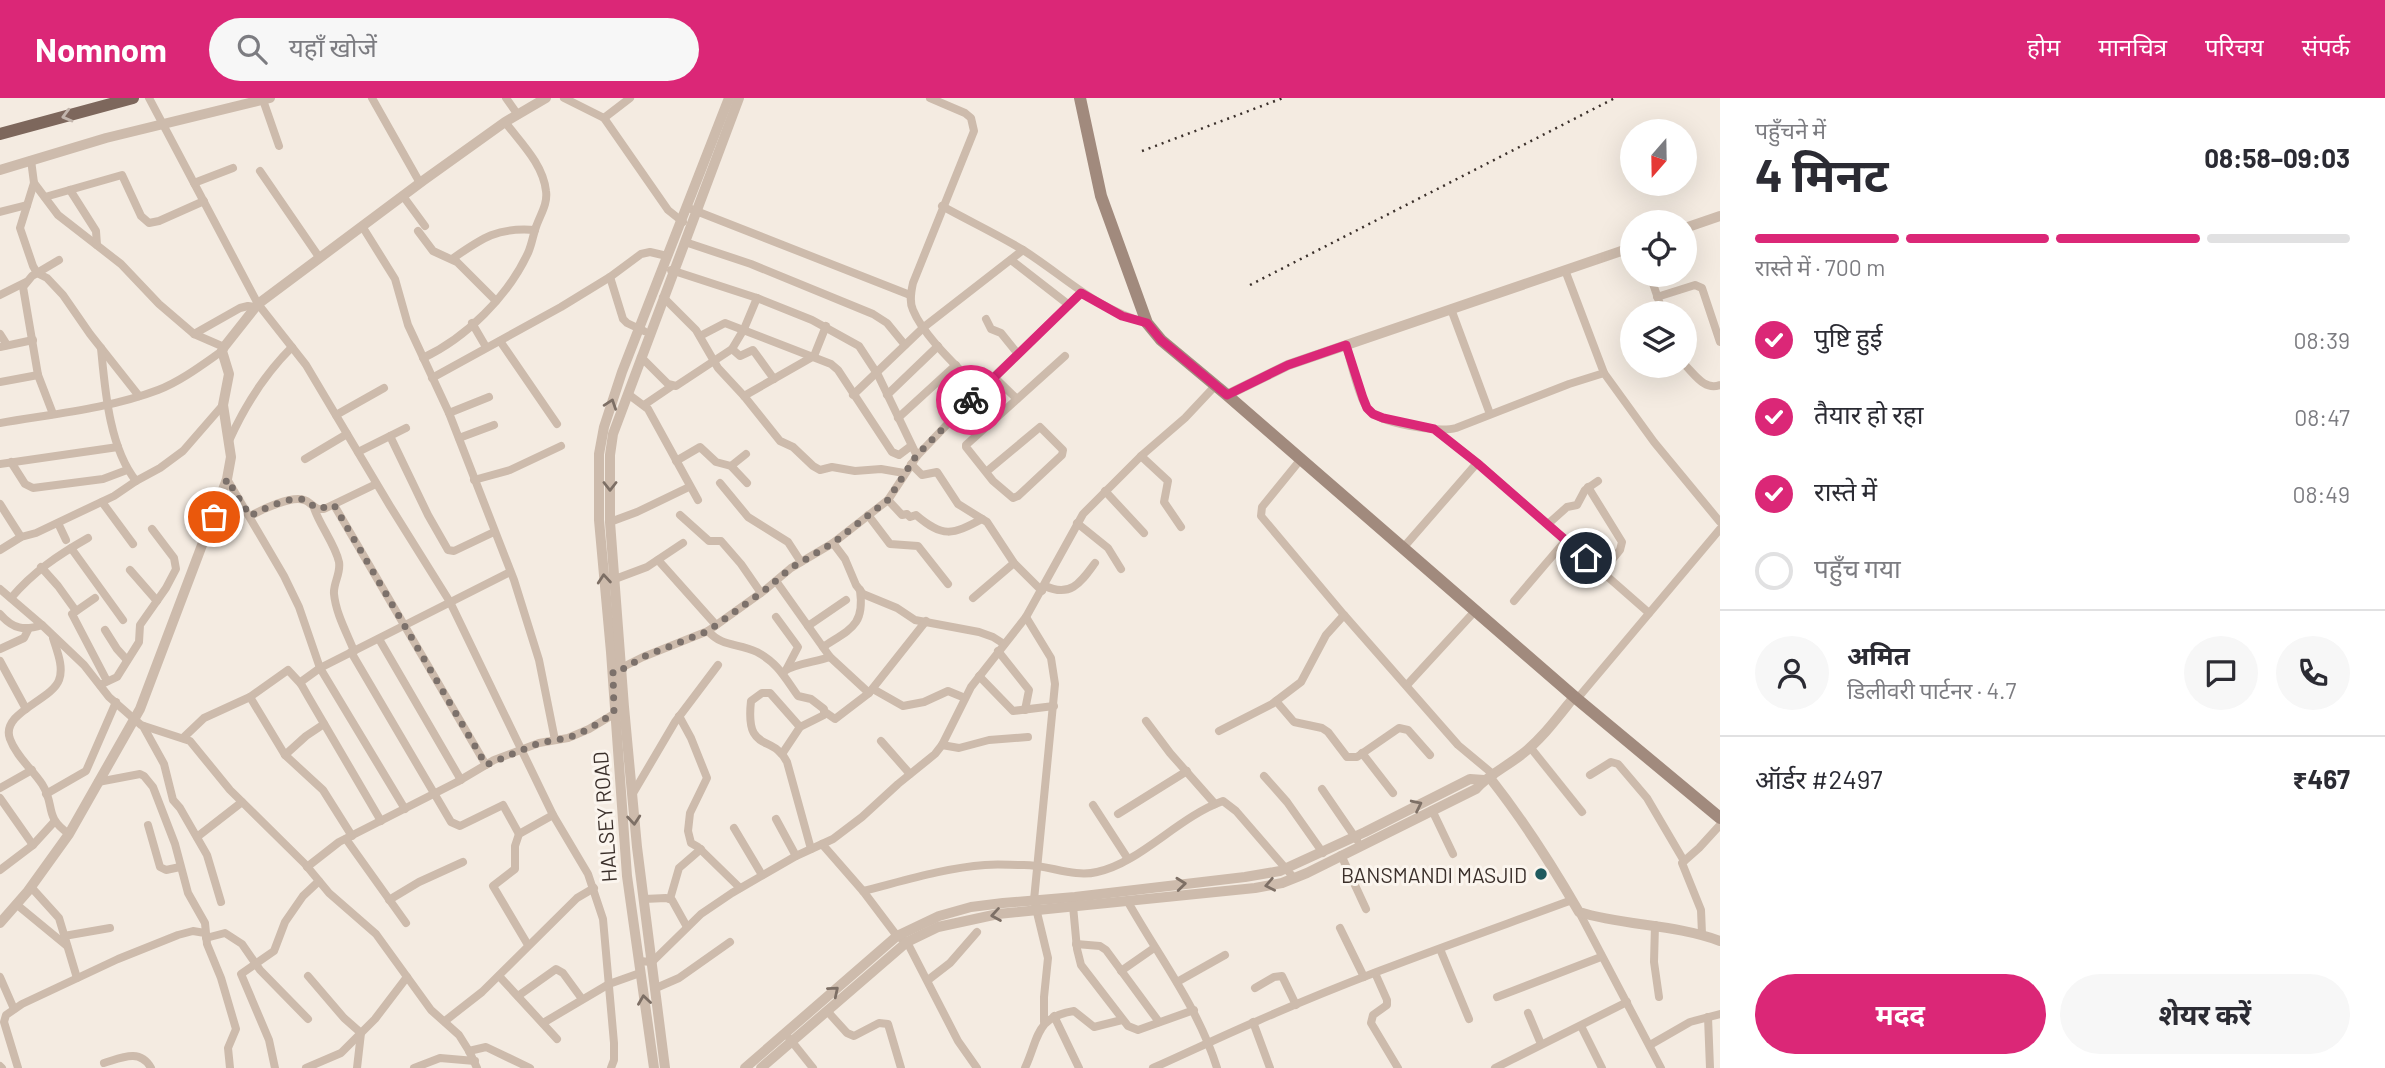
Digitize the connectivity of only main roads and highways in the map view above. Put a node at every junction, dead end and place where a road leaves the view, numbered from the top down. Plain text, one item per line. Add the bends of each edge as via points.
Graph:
1 (133, 98) edge
2 (1080, 98) edge
3 (0, 134) edge
4 (1720, 818) edge

1 -> 3 main road
2 - 4 main road via 1101,196 1147,323 1161,340

